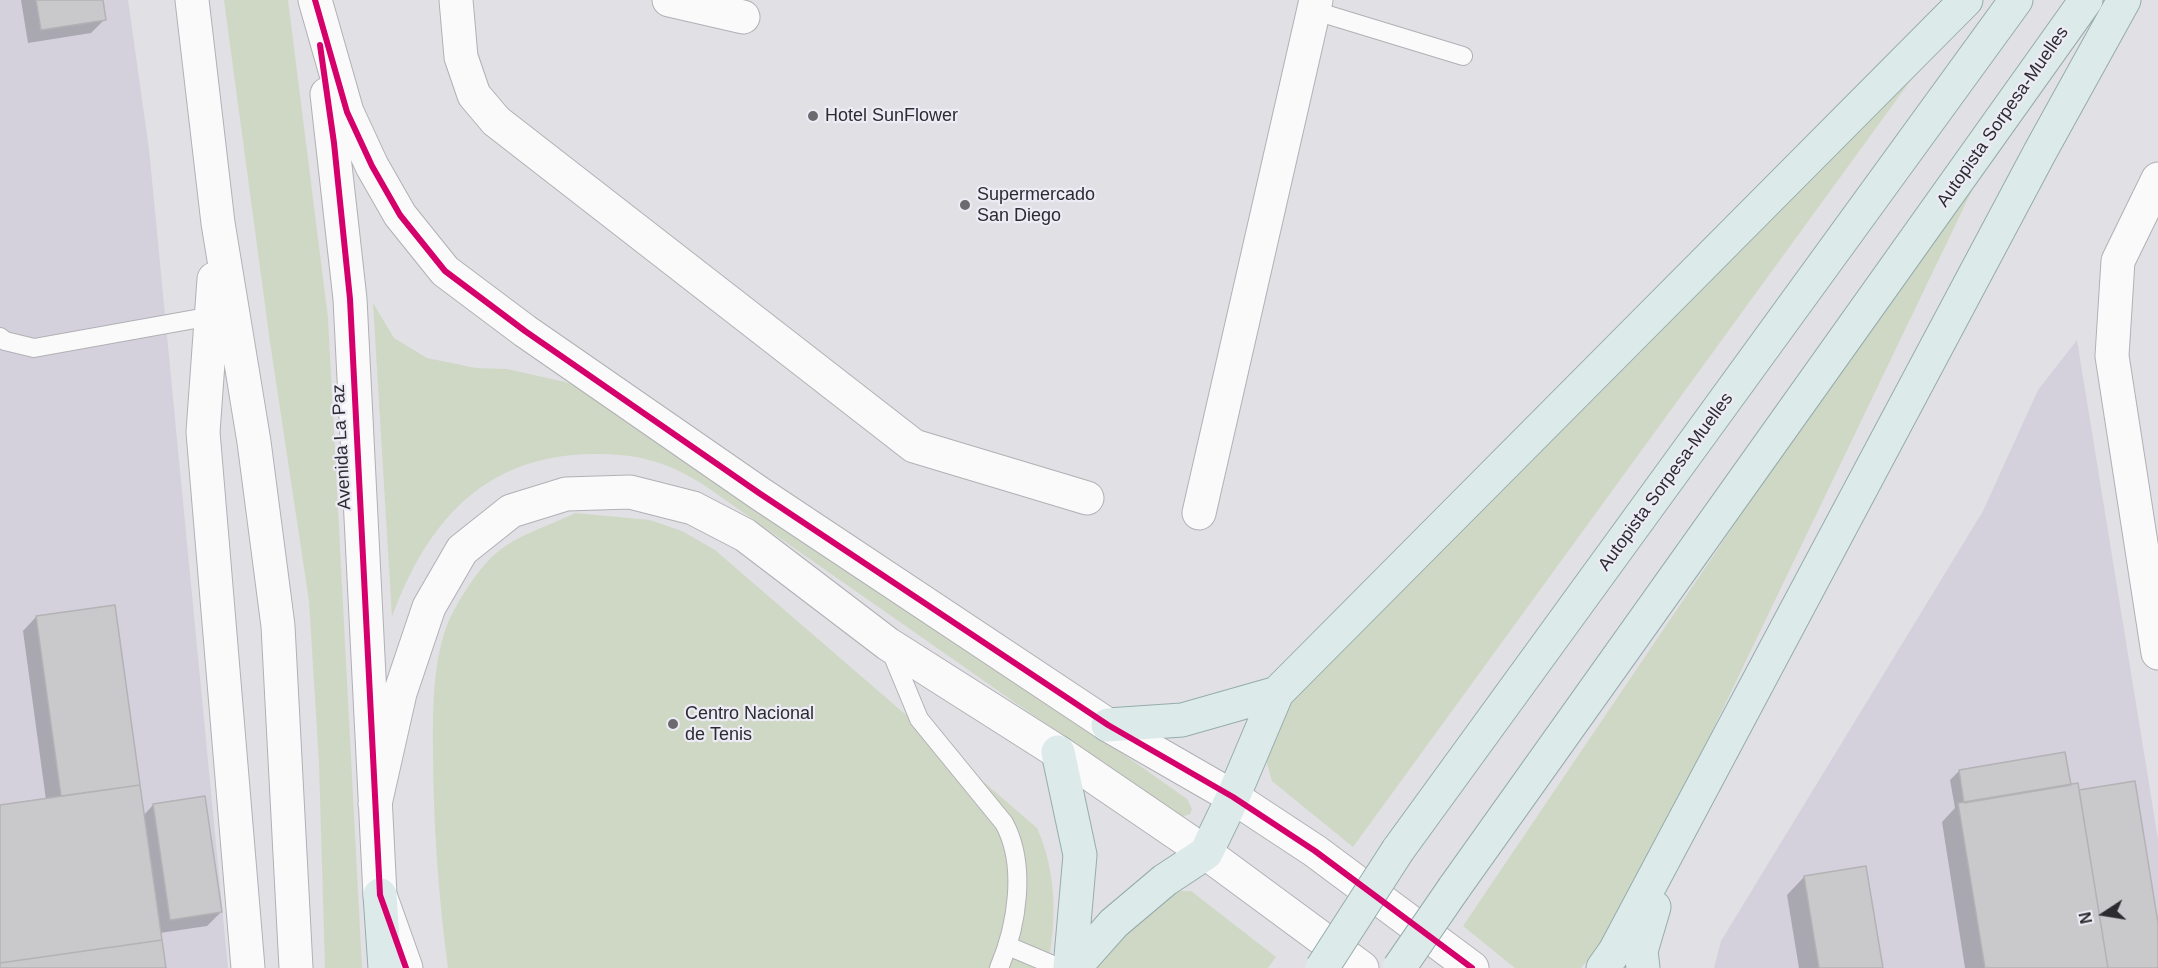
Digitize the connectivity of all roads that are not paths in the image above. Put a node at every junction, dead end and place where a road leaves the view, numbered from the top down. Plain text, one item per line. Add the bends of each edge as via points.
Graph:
1 (192, 0) edge
2 (314, 0) edge
3 (456, 0) edge
4 (669, 0) edge
5 (1966, 0) edge
6 (2016, 0) edge
7 (2086, 0) edge
8 (2124, 0) edge
9 (1314, 5) edge
10 (743, 17) dead end
11 (1463, 56) dead end
12 (2158, 179) edge
13 (218, 223) junction
14 (212, 316) junction
15 (0, 337) edge
16 (1087, 498) dead end
17 (1199, 513) dead end
18 (888, 644) junction
19 (2158, 653) edge
20 (1277, 693) junction
21 (1108, 725) junction
22 (1058, 752) junction
23 (1233, 797) junction
24 (375, 804) junction
25 (1672, 845) junction
26 (1206, 853) junction
27 (380, 895) junction
28 (1008, 946) junction
29 (248, 968) edge
30 (296, 968) edge
31 (385, 968) edge
32 (406, 968) edge
33 (999, 968) edge
34 (1060, 968) edge
35 (1072, 968) edge
36 (1322, 968) edge
37 (1362, 968) edge
38 (1399, 968) edge
39 (1472, 968) edge
40 (1603, 968) edge
41 (1643, 968) edge

1 - 13 street
2 - 21 street via 347,112 372,166 400,215 445,271 624,400
2 - 24 street, Avenida La Paz via 350,299
3 - 16 street via 461,57 474,95 505,128 914,446
4 - 10 street
5 - 20 main road
6 - 36 main road, Autopista Sorpesa-Muelles, bridge via 1398,850
7 - 38 main road, Autopista Sorpesa-Muelles, bridge
8 - 25 main road
9 - 11 lane
9 - 17 street
12 - 19 street via 2118,261 2112,356
13 - 14 street
13 - 30 street via 255,442 278,626
14 - 15 lane via 34,348
14 - 29 street via 203,432
18 - 22 street
18 - 24 street via 745,535 693,508 630,492 566,494 511,511 462,550 429,607 400,693
18 - 28 lane via 919,719 1013,840 1017,877
20 - 21 main road via 1182,720
20 - 23 main road
21 - 23 street
22 - 26 street
22 - 35 main road via 1080,855
23 - 26 main road
23 - 39 street via 1315,851
24 - 27 street, Avenida La Paz
25 - 40 main road
25 - 41 main road via 1641,951
26 - 35 main road via 1165,880 1114,924
26 - 37 street
27 - 31 main road
27 - 32 street, Avenida La Paz
28 - 33 lane
28 - 34 lane

